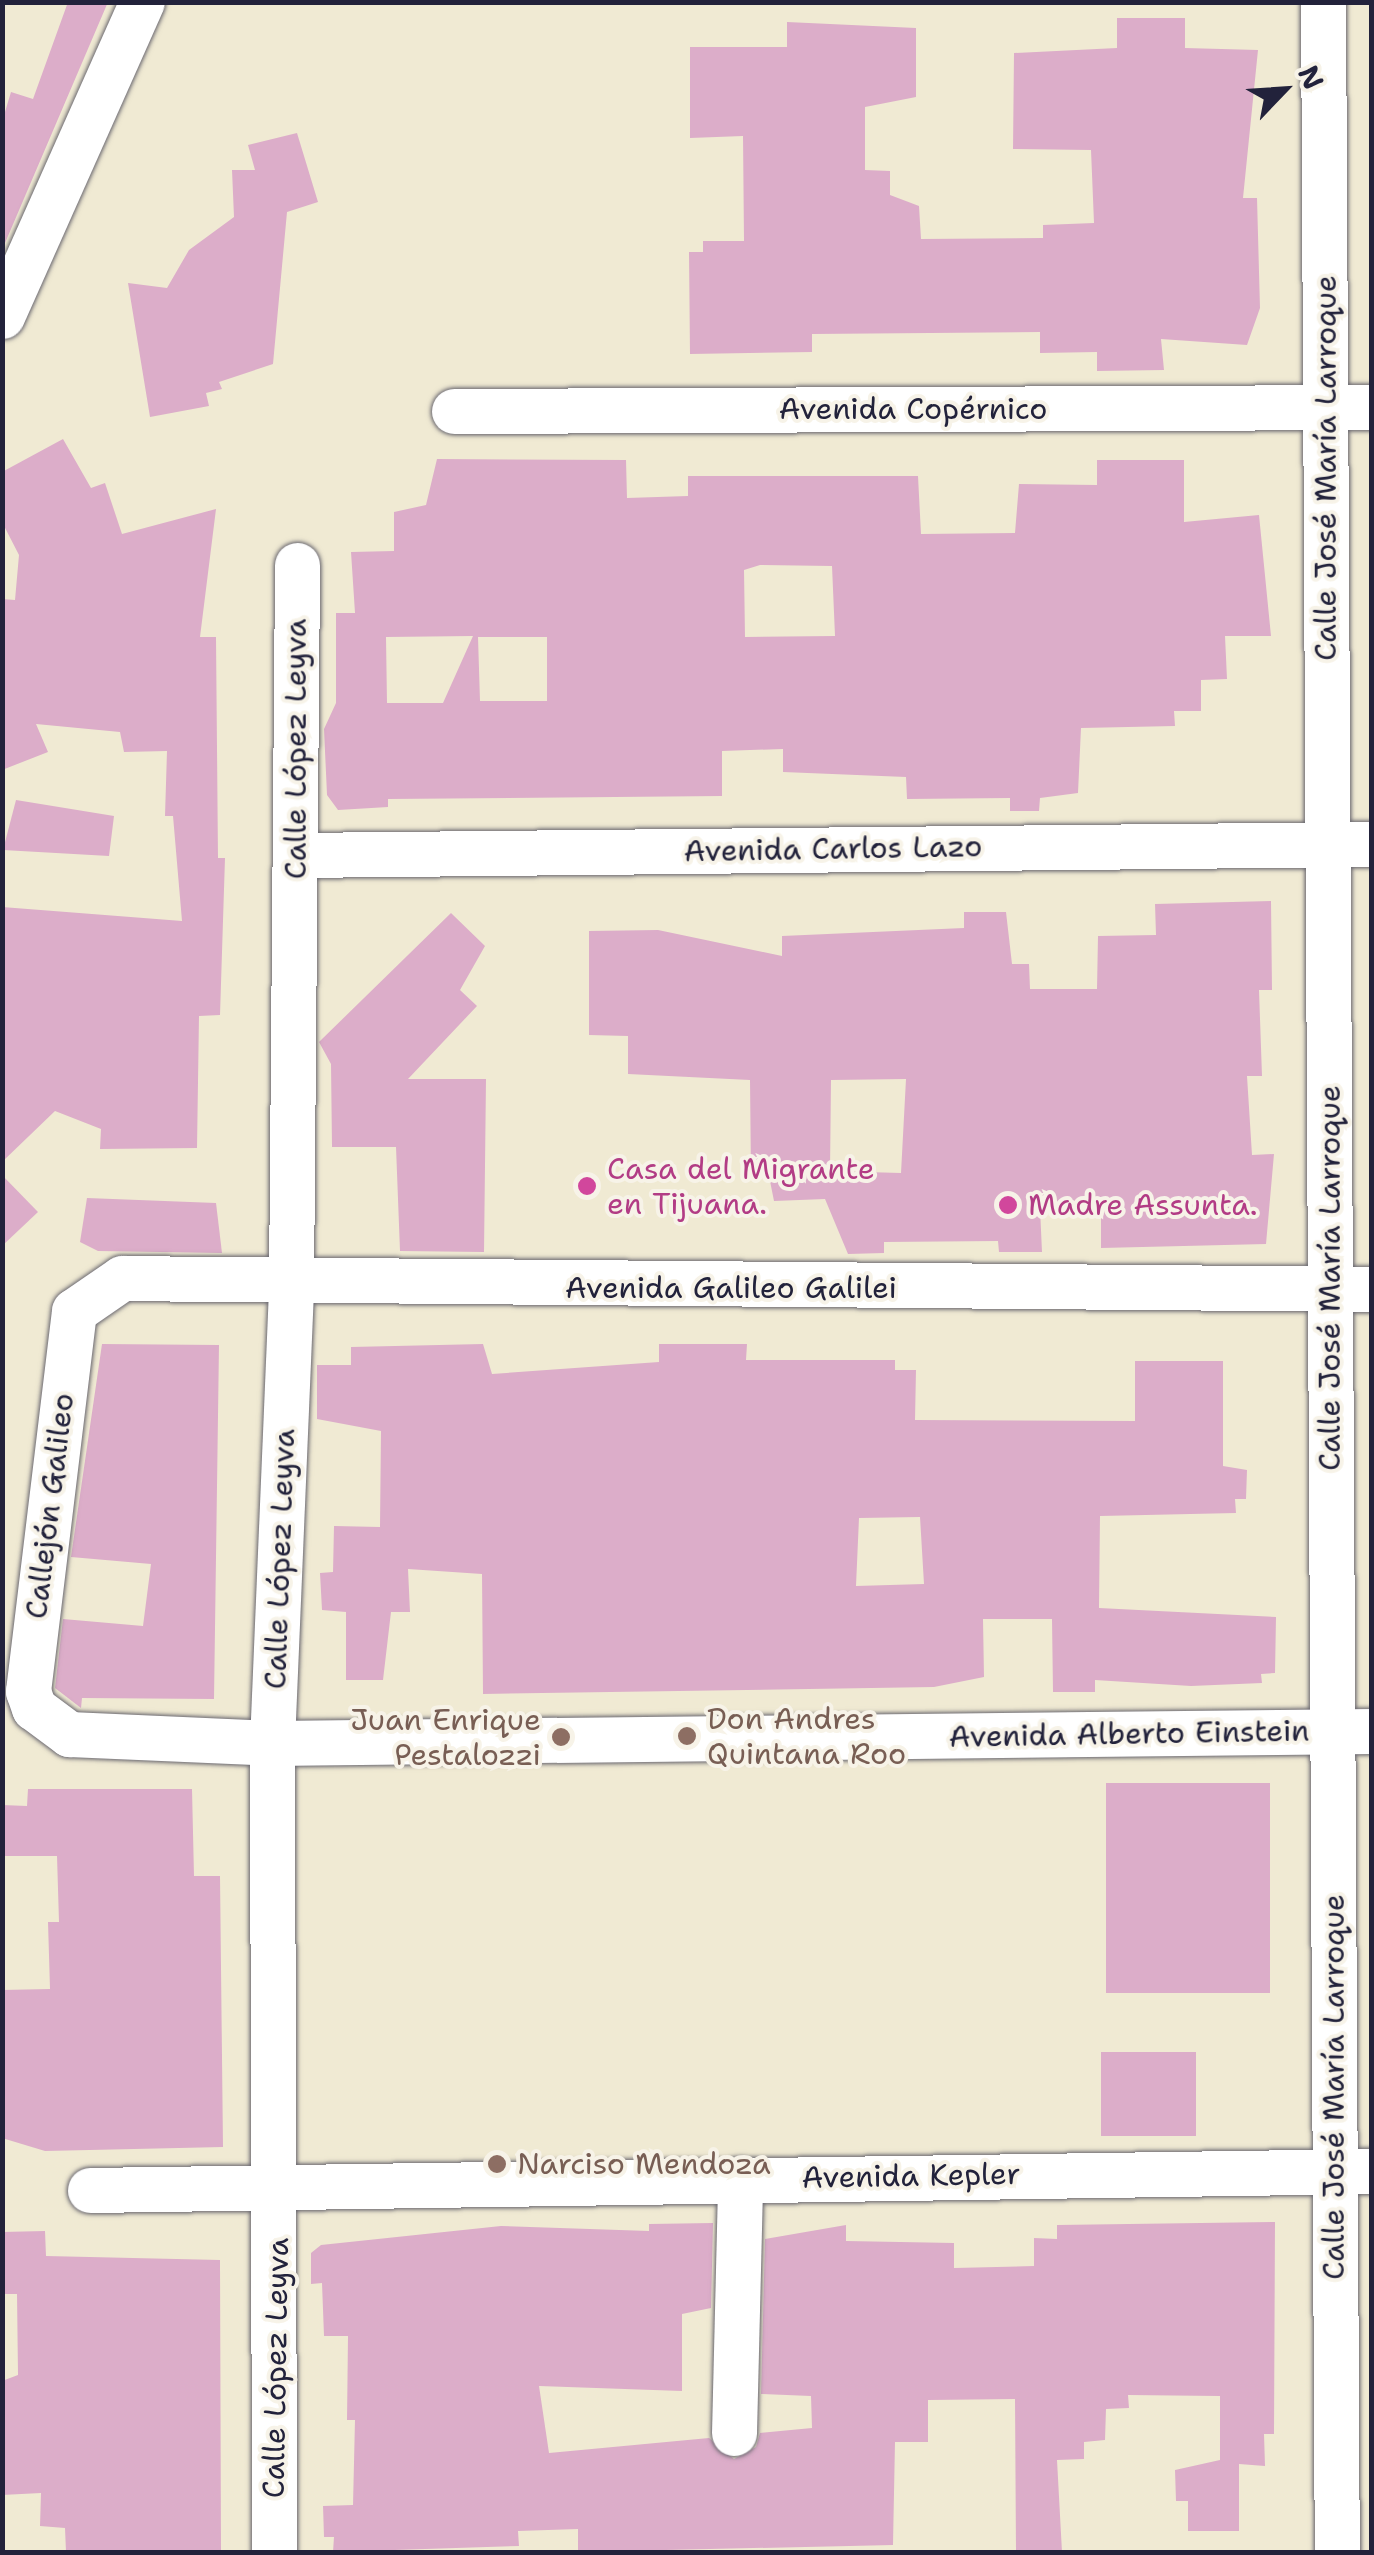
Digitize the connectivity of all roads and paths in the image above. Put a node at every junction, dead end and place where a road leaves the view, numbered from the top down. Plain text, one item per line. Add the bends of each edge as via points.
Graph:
1 (142, 2) edge
2 (1324, 2) edge
3 (2, 316) edge
4 (1326, 407) junction
5 (1372, 407) edge
6 (454, 411) dead end
7 (297, 565) dead end
8 (1350, 844) edge
9 (295, 854) junction
10 (291, 1286) junction
11 (1351, 1289) edge
12 (94, 1290) joint
13 (51, 1721) joint
14 (1352, 1731) edge
15 (272, 1743) junction
16 (1353, 2171) edge
17 (740, 2178) junction
18 (278, 2185) junction
19 (90, 2190) dead end
20 (734, 2433) dead end
21 (274, 2552) edge
22 (1337, 2552) edge

1 - 3 street
2 - 4 street, Calle José María Larroque
4 - 5 street, Avenida Copérnico
4 - 6 street, Avenida Copérnico
4 - 8 street, Calle José María Larroque
7 - 9 street, Calle López Leyva
8 - 9 street, Avenida Carlos Lazo
8 - 11 street, Calle José María Larroque
9 - 10 street, Calle López Leyva
10 - 11 street, Avenida Galileo Galilei
10 - 12 street, Avenida Galileo Galilei via 122,1278
10 - 15 street, Calle López Leyva
11 - 14 street, Calle José María Larroque
12 - 13 street, Callejón Galileo via 74,1311 28,1690
13 - 15 street, Avenida Alberto Einstein via 70,1734
14 - 15 street, Avenida Alberto Einstein
14 - 16 street, Calle José María Larroque
15 - 18 street, Calle López Leyva
16 - 17 street, Avenida Kepler
16 - 22 street, Calle José María Larroque
17 - 18 street, Avenida Kepler
17 - 20 street
18 - 19 street, Avenida Kepler
18 - 21 street, Calle López Leyva

